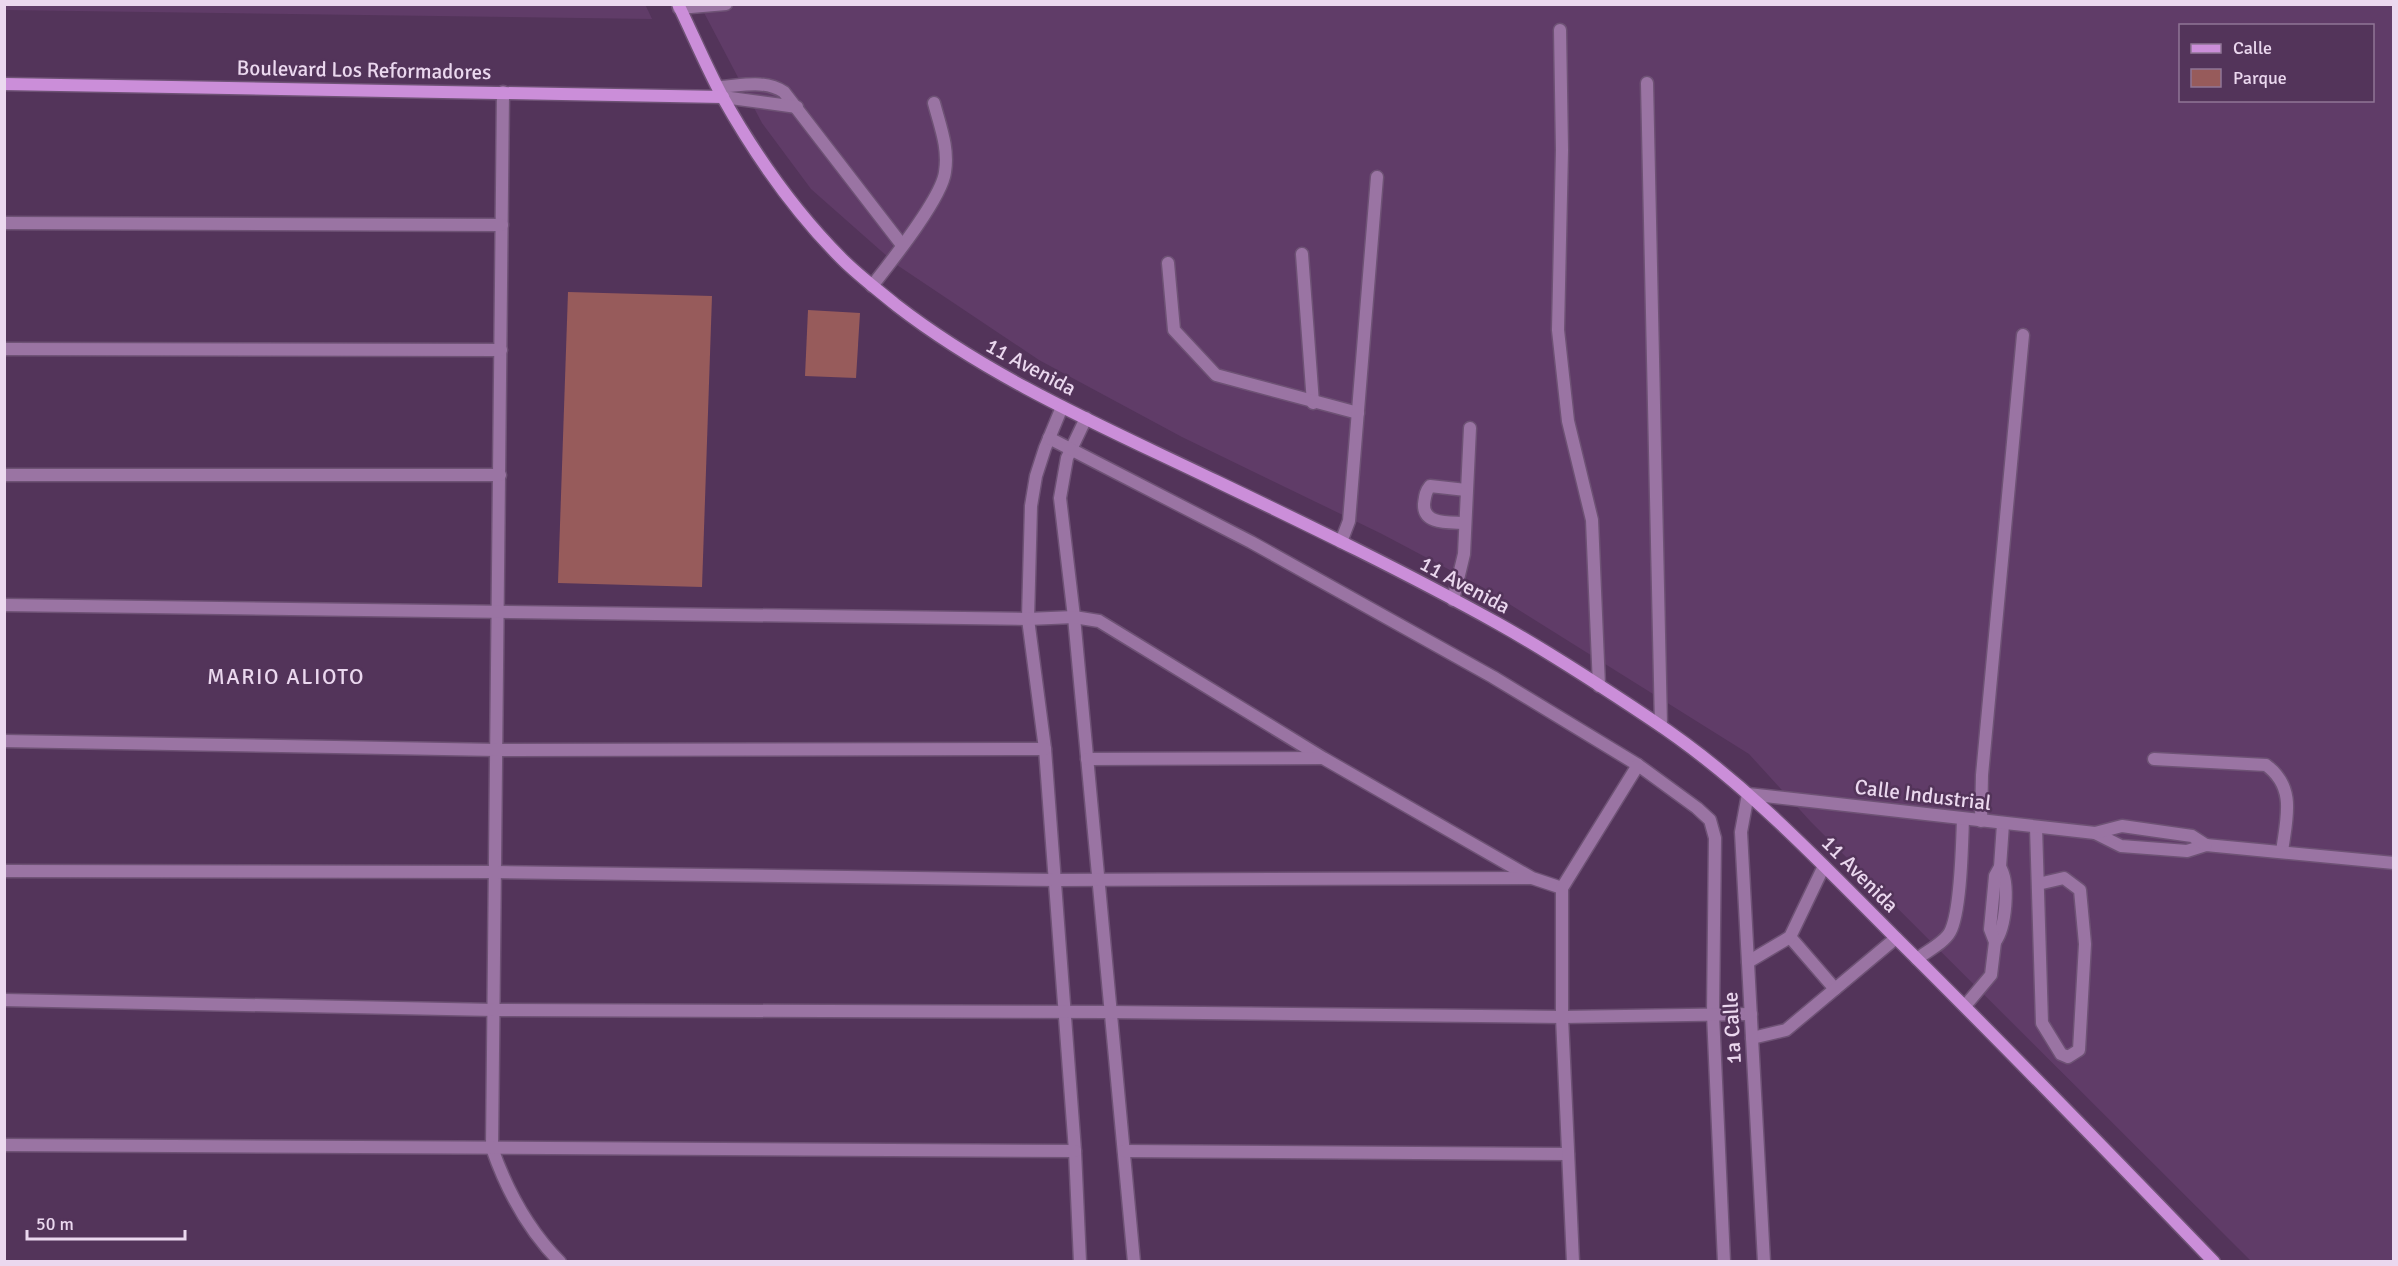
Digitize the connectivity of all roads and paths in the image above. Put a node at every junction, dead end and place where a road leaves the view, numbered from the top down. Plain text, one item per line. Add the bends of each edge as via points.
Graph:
1 (726, 4) edge
2 (679, 6) edge
3 (1560, 30) dead end
4 (1647, 83) dead end
5 (4, 84) edge
6 (503, 92) junction
7 (721, 92) junction
8 (934, 103) dead end
9 (797, 107) junction
10 (1377, 177) dead end
11 (4, 223) edge
12 (502, 225) junction
13 (902, 245) junction
14 (1302, 254) dead end
15 (1168, 263) dead end
16 (872, 286) junction
17 (2023, 335) dead end
18 (4, 349) edge
19 (501, 350) junction
20 (1313, 403) junction
21 (1062, 407) junction
22 (1358, 413) junction
23 (1086, 418) junction
24 (1470, 428) dead end
25 (1048, 438) junction
26 (1071, 449) junction
27 (4, 475) edge
28 (500, 475) junction
29 (1466, 490) junction
30 (1465, 523) junction
31 (1341, 542) junction
32 (1453, 600) junction
33 (4, 605) edge
34 (498, 612) junction
35 (1074, 617) junction
36 (1028, 619) junction
37 (1599, 686) junction
38 (1661, 726) junction
39 (4, 741) edge
40 (1045, 749) junction
41 (497, 750) junction
42 (1323, 758) junction
43 (1087, 759) junction
44 (2154, 759) dead end
45 (1638, 765) junction
46 (1748, 794) junction
47 (1963, 819) junction
48 (1981, 821) junction
49 (2003, 824) junction
50 (2036, 827) junction
51 (2095, 833) junction
52 (2206, 845) junction
53 (2282, 852) junction
54 (2394, 863) edge
55 (1824, 866) junction
56 (4, 871) edge
57 (495, 872) junction
58 (1532, 878) junction
59 (1054, 880) junction
60 (1098, 880) junction
61 (2038, 884) junction
62 (1562, 888) junction
63 (1790, 937) junction
64 (1896, 938) junction
65 (1917, 958) junction
66 (1748, 962) junction
67 (1835, 989) junction
68 (4, 1000) edge
69 (1965, 1006) junction
70 (494, 1010) junction
71 (1064, 1012) junction
72 (1110, 1012) junction
73 (1713, 1014) junction
74 (1751, 1014) junction
75 (1562, 1017) junction
76 (1752, 1038) junction
77 (4, 1145) edge
78 (492, 1148) junction
79 (1124, 1150) junction
80 (1075, 1151) junction
81 (1568, 1154) junction
82 (560, 1262) edge
83 (1080, 1262) edge
84 (1134, 1262) edge
85 (1573, 1262) edge
86 (1724, 1262) edge
87 (1764, 1262) edge
88 (2214, 1262) edge

1 - 2 street
2 - 7 main road, 11 Avenida
3 - 37 street via 1558,330 1568,421 1592,520
4 - 38 street
5 - 6 main road, Boulevard Los Reformadores
6 - 7 main road, Boulevard Los Reformadores
6 - 12 street
7 - 9 street
7 - 9 street via 762,83 784,92
7 - 16 main road, 11 Avenida via 784,193 824,240
8 - 13 street via 946,146 945,174 937,195
9 - 13 street
10 - 22 street
11 - 12 street
12 - 19 street
13 - 16 street
14 - 20 street
15 - 20 street via 1174,330 1216,375
16 - 21 main road, 11 Avenida via 933,333
17 - 48 street
18 - 19 street
19 - 28 street
20 - 22 street
21 - 23 main road, 11 Avenida
21 - 25 street
22 - 31 street via 1349,521
23 - 26 street
23 - 31 main road, 11 Avenida
24 - 29 street
25 - 26 street
25 - 36 street via 1031,506
26 - 35 street via 1060,498
26 - 45 street via 1251,542 1493,677
27 - 28 street
28 - 34 street
29 - 30 street
29 - 30 street via 1430,486 1425,492 1424,512 1432,520
30 - 32 street via 1464,554
31 - 32 main road, 11 Avenida
32 - 37 main road, 11 Avenida
33 - 34 street
34 - 36 street
34 - 41 street
35 - 36 street
35 - 42 street via 1099,621
35 - 43 street
36 - 40 street
37 - 38 main road, 11 Avenida
38 - 46 main road, 11 Avenida
39 - 41 street
40 - 41 street
40 - 59 street
41 - 57 street
42 - 43 street
42 - 58 street
43 - 60 street
44 - 53 street via 2266,765 2278,774 2286,790
45 - 62 street
45 - 73 street via 1710,820 1715,838
46 - 47 street, Calle Industrial
46 - 55 main road, 11 Avenida
46 - 66 street, 1a Calle via 1741,832
47 - 48 street, Calle Industrial
47 - 65 street via 1950,932
48 - 49 street, Calle Industrial
49 - 50 street, Calle Industrial
49 - 69 street via 2000,867 2006,877 2002,932 1995,942 1991,975
50 - 51 street, Calle Industrial
50 - 61 street
51 - 52 street, Calle Industrial via 2121,846 2187,850
51 - 52 street, Calle Industrial via 2122,826 2192,836
52 - 53 street, Calle Industrial
53 - 54 street, Calle Industrial
55 - 63 street
55 - 64 main road, 11 Avenida
56 - 57 street
57 - 59 street
57 - 70 street
58 - 60 street
58 - 62 street
59 - 60 street
59 - 71 street
60 - 72 street
61 - 61 street via 2042,1023 2061,1054 2068,1057 2079,1050 2085,944 2080,890 2064,878
62 - 75 street
63 - 66 street
63 - 67 street
64 - 65 main road, 11 Avenida
64 - 67 street
65 - 69 main road, 11 Avenida
66 - 74 street, 1a Calle
67 - 76 street via 1786,1030
68 - 70 street
69 - 88 main road, 11 Avenida
70 - 71 street
70 - 78 street
71 - 72 street
71 - 80 street
72 - 75 street
72 - 79 street
73 - 74 street
73 - 75 street
73 - 86 street
74 - 76 street, 1a Calle
75 - 81 street
76 - 87 street, 1a Calle
77 - 78 street
78 - 80 street
78 - 82 street via 522,1215
79 - 81 street
79 - 84 street
80 - 83 street
81 - 85 street

